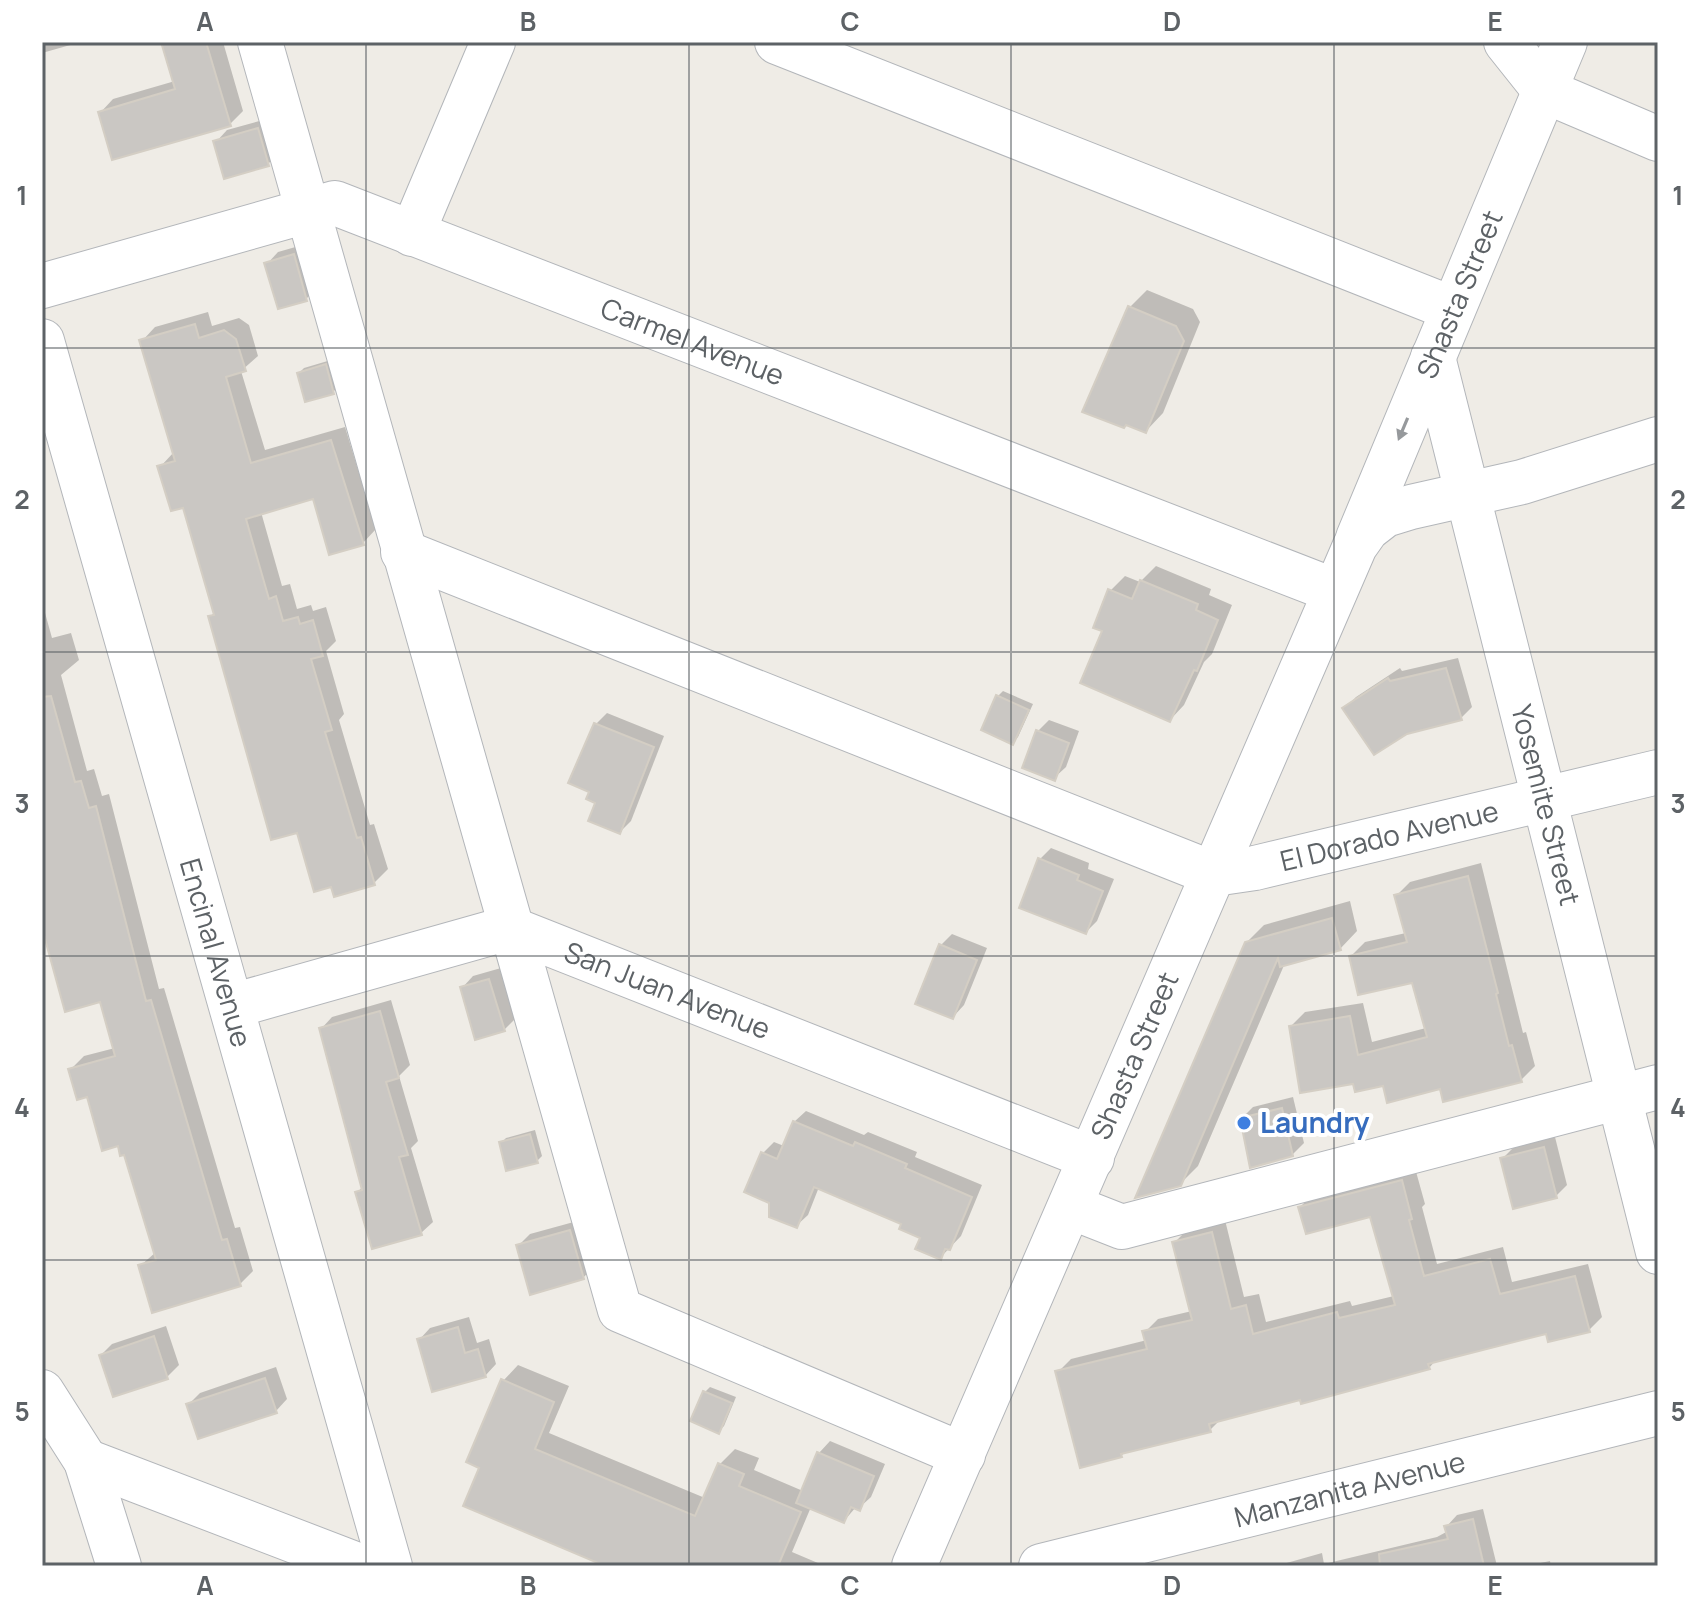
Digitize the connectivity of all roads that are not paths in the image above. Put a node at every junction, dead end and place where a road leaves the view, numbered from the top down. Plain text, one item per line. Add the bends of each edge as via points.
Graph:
1 (260, 42) edge
2 (493, 42) edge
3 (777, 42) edge
4 (1506, 42) edge
5 (1565, 42) edge
6 (1545, 91) junction
7 (1658, 139) edge
8 (307, 211) junction
9 (412, 234) junction
10 (42, 286) edge
11 (1453, 309) junction
12 (42, 341) edge
13 (1433, 357) junction
14 (1658, 439) edge
15 (1468, 494) junction
16 (1355, 546) junction
17 (403, 552) junction
18 (1335, 591) junction
19 (1658, 772) edge
20 (1545, 800) junction
21 (1214, 874) junction
22 (509, 928) junction
23 (232, 1006) junction
24 (1638, 1092) edge
25 (1092, 1158) junction
26 (1071, 1207) junction
27 (1658, 1252) edge
28 (42, 1392) edge
29 (1658, 1413) edge
30 (963, 1455) junction
31 (86, 1461) junction
32 (119, 1566) edge
33 (360, 1566) edge
34 (390, 1566) edge
35 (914, 1566) edge
36 (1041, 1566) edge

1 - 8 street
2 - 9 street
3 - 11 street
4 - 6 street
5 - 6 street, Shasta Street
6 - 7 street
6 - 11 street, Shasta Street
8 - 9 street, Carmel Avenue via 335,203
8 - 10 street, Carmel Avenue
8 - 17 street
9 - 18 street, Carmel Avenue
11 - 13 street, Shasta Street
12 - 23 street, Encinal Avenue
13 - 15 street, Yosemite Street
13 -> 16 street, Shasta Street
14 - 15 street, Shasta Street
15 - 16 street, Shasta Street via 1385,515
15 - 20 street, Yosemite Street
16 - 18 street, Shasta Street
17 - 21 street
17 - 22 street
18 - 21 street, Shasta Street
19 - 20 street, El Dorado Avenue
20 - 21 street, El Dorado Avenue
20 - 24 street, Yosemite Street
21 - 25 street, Shasta Street
22 - 23 street
22 - 25 street, San Juan Avenue
22 - 30 street via 620,1310
23 - 34 street, Encinal Avenue
24 - 26 street via 1122,1227
24 - 27 street, Yosemite Street
25 - 26 street, Shasta Street
26 - 30 street, Shasta Street
28 - 31 street
29 - 36 street, Manzanita Avenue
30 - 35 street, Shasta Street
31 - 32 street
31 - 33 street

